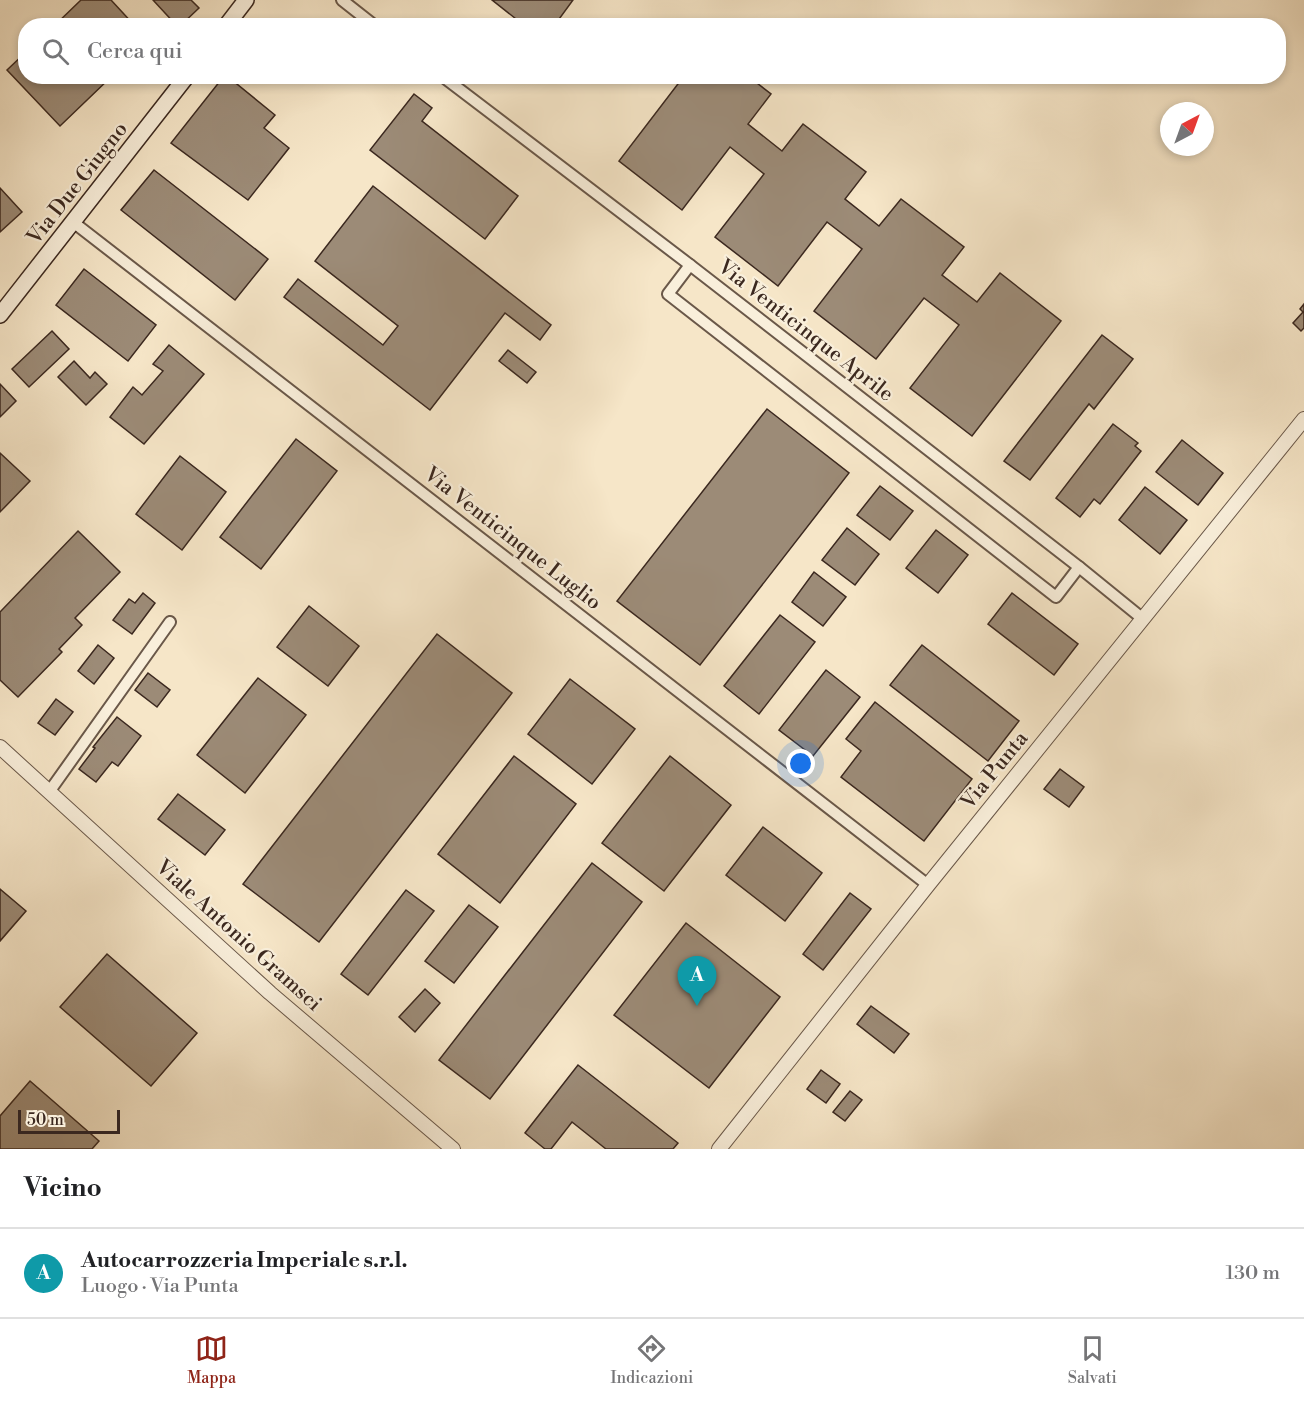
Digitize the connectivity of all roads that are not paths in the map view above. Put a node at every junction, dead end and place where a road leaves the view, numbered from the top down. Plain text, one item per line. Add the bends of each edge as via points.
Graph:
1 (246, 0) edge
2 (342, 0) edge
3 (232, 18) edge
4 (365, 18) edge
5 (181, 84) edge
6 (452, 84) edge
7 (73, 222) junction
8 (690, 265) junction
9 (0, 315) edge
10 (1304, 419) edge
11 (1079, 567) junction
12 (1143, 619) junction
13 (170, 622) dead end
14 (0, 747) edge
15 (49, 792) junction
16 (928, 885) junction
17 (449, 1148) edge
18 (719, 1149) edge

1 - 3 main road
2 - 4 street
5 - 7 main road, Via Due Giugno
6 - 8 street, Via Venticinque Aprile
7 - 9 main road, Via Due Giugno
7 - 16 street, Via Venticinque Luglio
8 - 11 street, Via Venticinque Aprile
8 - 11 street via 668,294 1056,597
10 - 12 street, Via Punta
11 - 12 street, Via Venticinque Aprile
12 - 16 street, Via Punta
13 - 15 street
14 - 15 street, Viale Antonio Gramsci
15 - 17 street, Viale Antonio Gramsci via 270,993
16 - 18 street, Via Punta

